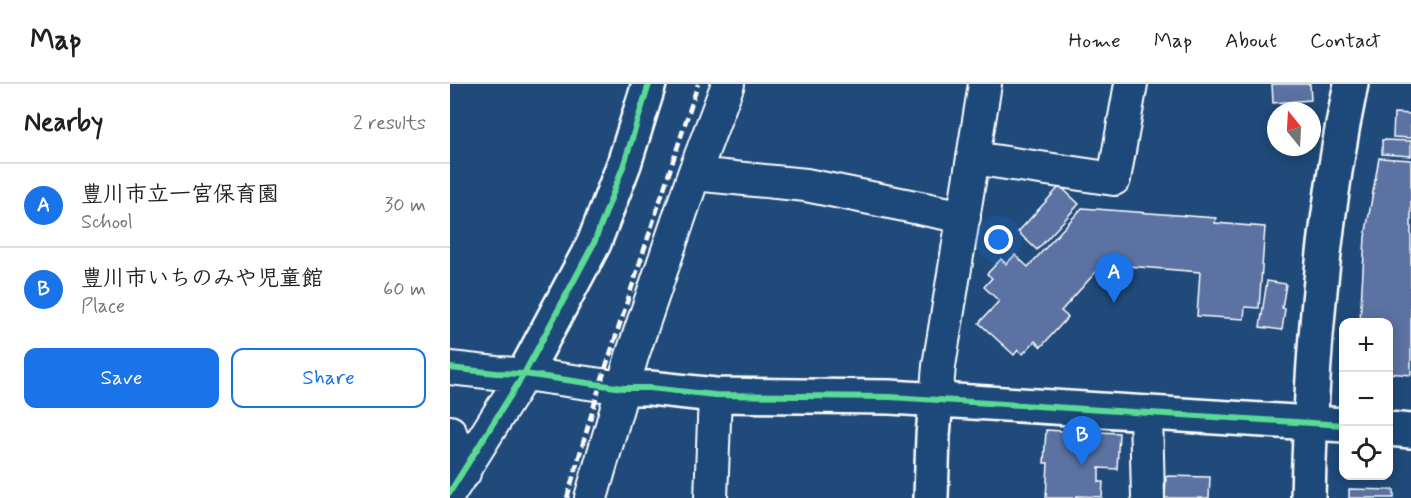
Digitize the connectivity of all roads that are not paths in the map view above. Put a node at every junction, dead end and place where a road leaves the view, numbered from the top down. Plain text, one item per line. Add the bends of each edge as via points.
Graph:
1 (649, 84) edge
2 (728, 84) edge
3 (985, 84) edge
4 (1131, 84) edge
5 (1351, 84) edge
6 (974, 158) junction
7 (694, 174) junction
8 (963, 217) junction
9 (450, 368) edge
10 (524, 374) junction
11 (623, 388) junction
12 (714, 395) junction
13 (936, 400) junction
14 (1146, 412) junction
15 (1311, 423) junction
16 (1339, 425) edge
17 (1393, 429) edge
18 (1411, 431) edge
19 (450, 432) edge
20 (457, 483) edge
21 (591, 498) edge
22 (711, 498) edge
23 (931, 498) edge
24 (1148, 498) edge
25 (1308, 498) edge

1 - 10 main road via 594,243
2 - 7 street
3 - 6 street
4 - 6 street via 1114,179
5 - 15 main road via 1329,215
6 - 8 street
7 - 8 street via 806,185
7 - 11 street
8 - 13 street
9 - 10 street
10 - 11 street
10 - 20 street
11 - 12 main road
11 - 21 street
12 - 13 main road
12 - 22 street
13 - 14 main road
13 - 23 main road
14 - 15 main road
14 - 24 street
15 - 16 main road
15 - 25 main road
17 - 18 main road
19 - 20 street

